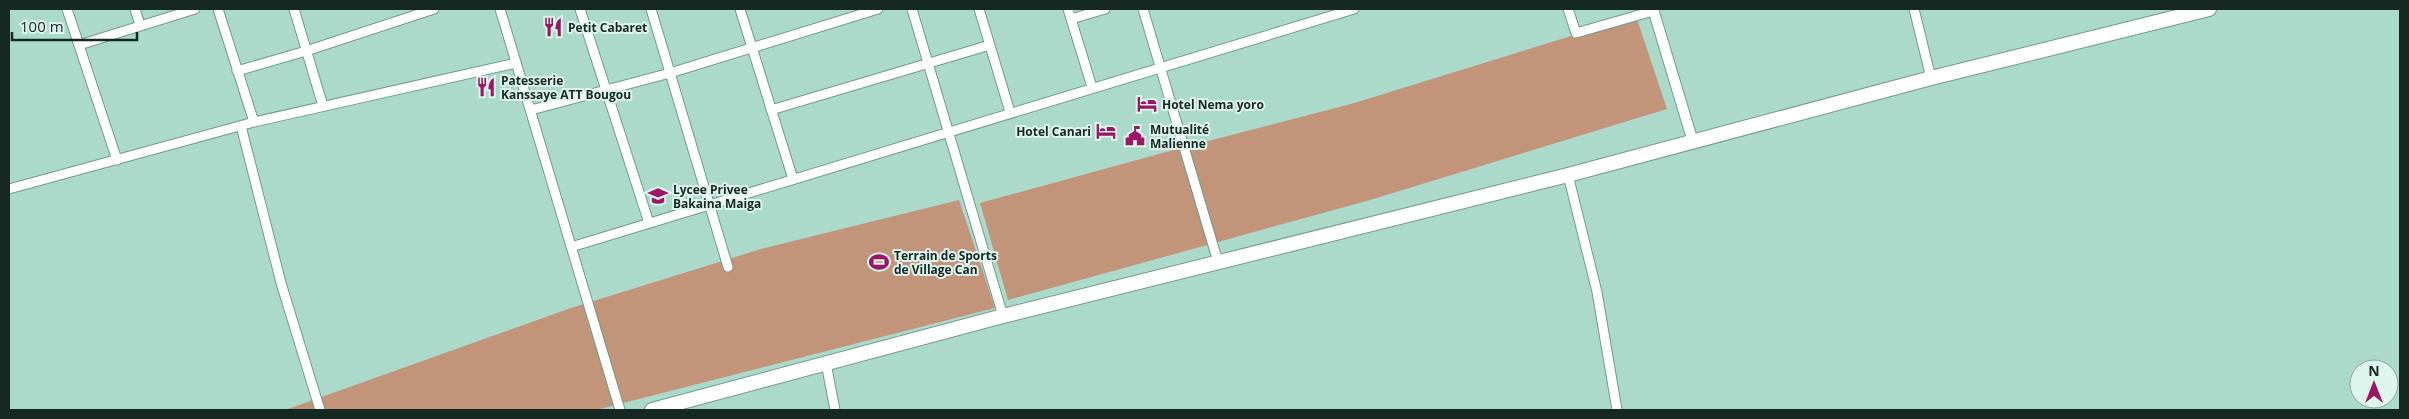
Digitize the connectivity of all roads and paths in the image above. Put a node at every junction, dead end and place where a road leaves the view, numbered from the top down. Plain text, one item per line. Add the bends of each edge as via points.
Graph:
1 (67, 9) edge
2 (136, 9) edge
3 (195, 9) edge
4 (218, 9) edge
5 (294, 9) edge
6 (434, 9) edge
7 (500, 9) edge
8 (580, 9) edge
9 (651, 9) edge
10 (740, 9) edge
11 (878, 9) edge
12 (912, 9) edge
13 (979, 9) edge
14 (1068, 9) edge
15 (1105, 9) edge
16 (1143, 9) edge
17 (1354, 9) edge
18 (1568, 9) edge
19 (1914, 9) edge
20 (2209, 9) edge
21 (1653, 10) edge
22 (2183, 12) edge
23 (1071, 19) junction
24 (140, 26) junction
25 (79, 44) junction
26 (990, 45) junction
27 (753, 48) junction
28 (306, 51) junction
29 (516, 63) junction
30 (928, 64) junction
31 (1160, 66) junction
32 (237, 71) junction
33 (670, 73) junction
34 (1931, 78) junction
35 (1092, 87) junction
36 (605, 90) junction
37 (323, 106) junction
38 (531, 110) junction
39 (772, 110) junction
40 (1010, 112) junction
41 (254, 122) junction
42 (241, 126) junction
43 (948, 132) junction
44 (1693, 142) junction
45 (117, 160) junction
46 (1568, 175) junction
47 (793, 179) junction
48 (9, 190) edge
49 (710, 204) junction
50 (649, 223) junction
51 (571, 247) junction
52 (1218, 262) junction
53 (728, 267) dead end
54 (1003, 316) junction
55 (826, 363) junction
56 (320, 410) edge
57 (620, 410) edge
58 (652, 410) edge
59 (835, 410) edge
60 (1617, 410) edge

1 - 25 street
2 - 24 street
3 - 24 street
4 - 32 street
5 - 28 street
6 - 28 street
7 - 29 street
8 - 36 street
9 - 33 street
10 - 27 street
11 - 27 street
12 - 30 street
13 - 26 street
14 - 23 street
15 - 23 street
16 - 31 street
17 - 31 street
18 - 21 street via 1576,33
19 - 34 street
20 - 22 main road
21 - 44 street
22 - 34 main road
23 - 35 street
24 - 25 street
25 - 45 street
26 - 30 street
26 - 40 street
27 - 33 street
27 - 39 street
28 - 32 street
28 - 37 street
29 - 37 street
29 - 38 street
30 - 39 street
30 - 43 street
31 - 35 street
31 - 52 street
32 - 41 street
33 - 36 street
33 - 49 street
34 - 44 main road
35 - 40 street
36 - 38 street
36 - 50 street
37 - 41 street
38 - 51 street
39 - 47 street
40 - 43 street
41 - 42 street
42 - 45 street
42 - 56 street via 281,283
43 - 47 street
43 - 54 street
44 - 46 main road
45 - 48 street
46 - 52 main road
46 - 60 street via 1597,292
47 - 49 street
49 - 50 street
49 - 53 street
50 - 51 street
51 - 57 street
52 - 54 main road
54 - 55 main road
55 - 58 main road
55 - 59 street

